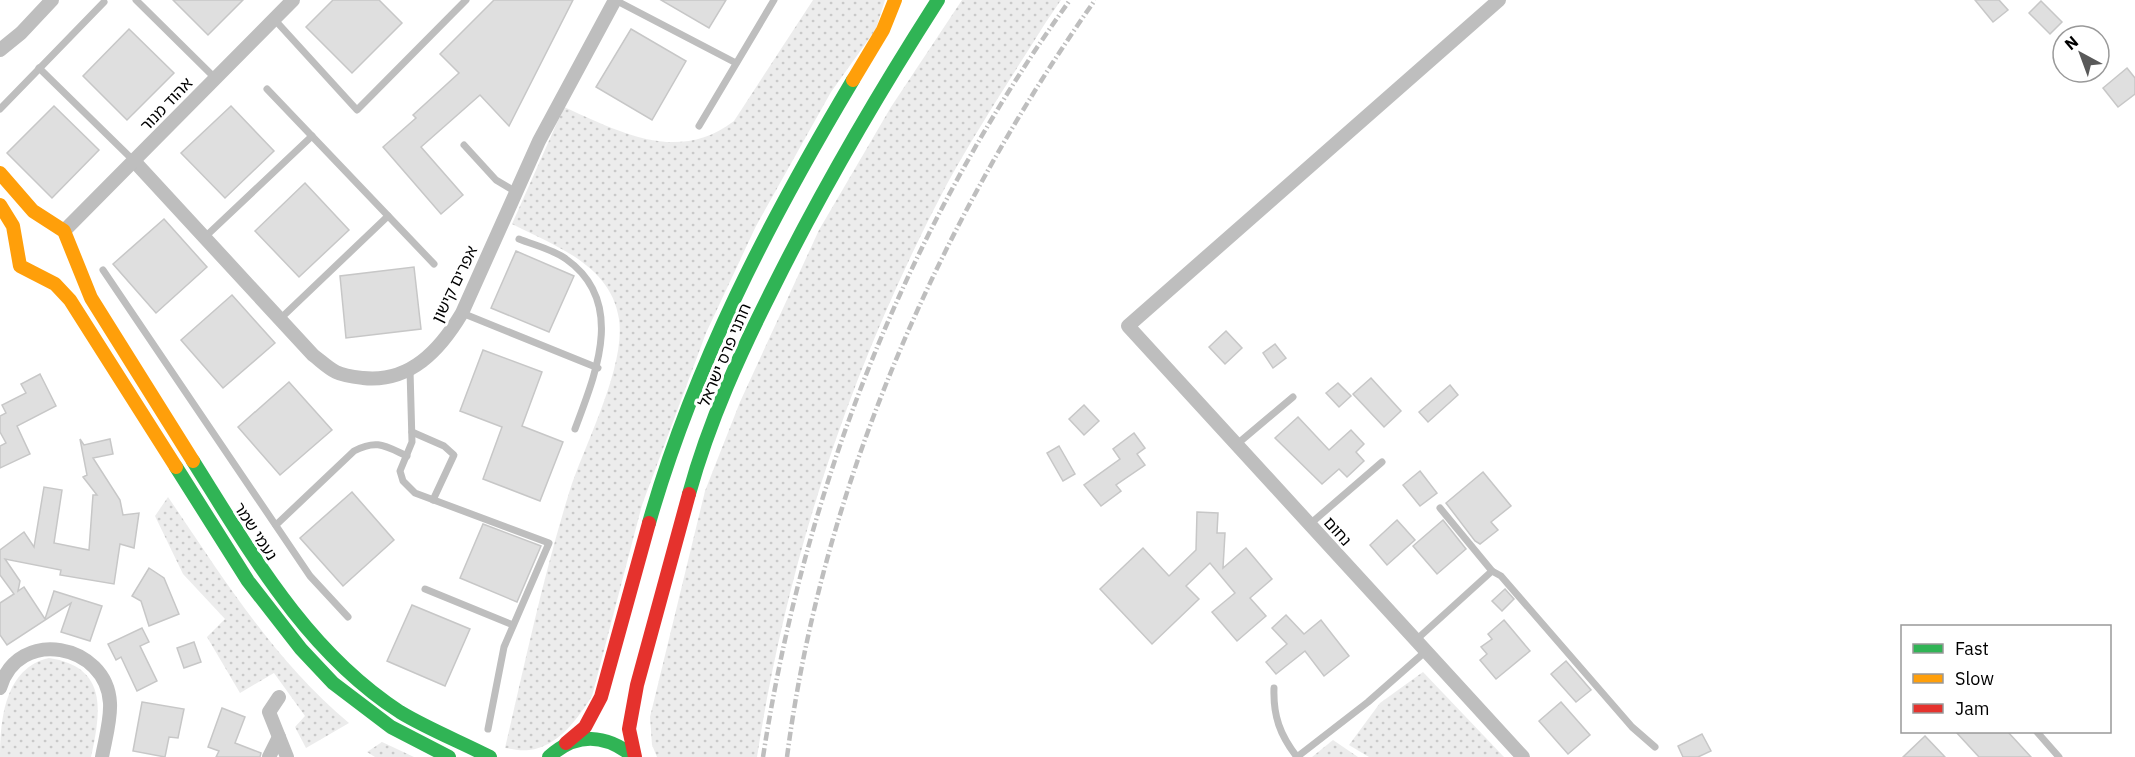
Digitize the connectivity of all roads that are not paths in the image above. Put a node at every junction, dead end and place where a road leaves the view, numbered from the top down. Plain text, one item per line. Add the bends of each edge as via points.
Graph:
1 (52, 0) edge
2 (136, 0) edge
3 (293, 0) edge
4 (466, 0) edge
5 (615, 0) edge
6 (774, 0) edge
7 (895, 0) edge
8 (938, 0) edge
9 (1499, 0) edge
10 (104, 2) dead end
11 (274, 19) junction
12 (0, 50) edge
13 (736, 63) junction
14 (39, 68) junction
15 (214, 78) junction
16 (267, 89) dead end
17 (0, 108) edge
18 (699, 126) dead end
19 (312, 136) junction
20 (464, 145) dead end
21 (134, 161) junction
22 (0, 173) edge
23 (516, 192) junction
24 (0, 205) edge
25 (388, 216) junction
26 (58, 228) junction
27 (205, 237) junction
28 (519, 239) dead end
29 (15, 250) junction
30 (72, 251) junction
31 (434, 264) dead end
32 (103, 270) dead end
33 (41, 279) junction
34 (462, 313) junction
35 (280, 319) junction
36 (598, 368) junction
37 (410, 369) junction
38 (1293, 397) dead end
39 (575, 429) dead end
40 (412, 432) junction
41 (1236, 445) junction
42 (407, 456) junction
43 (1382, 462) dead end
44 (433, 500) junction
45 (1440, 508) dead end
46 (1310, 524) junction
47 (276, 525) junction
48 (1492, 571) junction
49 (425, 589) dead end
50 (348, 617) dead end
51 (513, 625) junction
52 (1416, 640) junction
53 (1426, 651) junction
54 (0, 688) edge
55 (1274, 688) dead end
56 (279, 697) dead end
57 (488, 729) dead end
58 (2038, 733) edge
59 (279, 737) junction
60 (566, 743) junction
61 (1654, 747) dead end
62 (548, 756) edge
63 (102, 757) edge
64 (269, 757) edge
65 (287, 757) edge
66 (449, 757) edge
67 (490, 757) edge
68 (634, 757) edge
69 (1297, 757) edge
70 (1523, 757) edge
71 (2059, 757) edge

1 - 12 street
2 - 15 lane
3 - 11 street, אהוד מנור
4 - 11 lane via 357,110
5 - 13 lane
5 - 23 street, אפרים קישון
6 - 13 lane
7 - 60 main road, חתני פרס ישראל via 882,30 792,182 724,317 664,471 601,697 585,727
8 - 68 main road, חתני פרס ישראל via 819,196 752,330 714,419 690,490 637,685 629,729
9 - 41 street, נחום via 1128,326
10 - 14 lane
11 - 15 street, אהוד מנור
13 - 18 lane
14 - 17 lane
14 - 21 lane
15 - 21 street, אהוד מנור
16 - 19 lane
19 - 25 lane
19 - 27 lane
20 - 23 lane via 496,180
21 - 26 street, אהוד מנור
21 - 27 street, אפרים קישון
22 - 26 main road via 33,211
23 - 34 street, אפרים קישון
24 - 29 main road, נעמי שמר via 13,226
25 - 31 lane
25 - 35 lane
26 - 29 main road via 35,224 27,228
26 - 30 main road, נעמי שמר
27 - 35 street, אפרים קישון
28 - 36 lane via 566,258 589,284 598,304 603,333
29 - 33 main road, נעמי שמר via 20,266
30 - 33 main road via 62,271
30 - 67 main road, נעמי שמר via 97,308 226,516 307,629 346,670 400,712
32 - 47 lane
33 - 66 main road, נעמי שמר via 66,294 223,544 266,607 301,649 333,683 391,727
34 - 36 lane
34 - 37 street, אפרים קישון via 439,347
35 - 37 street, אפרים קישון via 313,355 337,373 390,378
36 - 39 lane
37 - 40 lane
38 - 41 lane
40 - 42 lane
40 - 44 lane via 444,446 454,455
41 - 46 street, נחום
42 - 44 lane via 399,471 403,481 415,493
42 - 47 lane via 382,444 368,444 354,451
43 - 46 lane
44 - 51 lane via 549,543
45 - 48 lane
46 - 52 street, נחום
47 - 50 lane via 310,576
48 - 52 lane
48 - 61 lane via 1501,576 1632,727
49 - 51 lane
51 - 57 lane via 504,647
52 - 53 street, נחום
53 - 69 lane
53 - 70 street, נחום
54 - 63 street via 9,670 33,651 68,651 84,660 98,672 110,702
55 - 69 lane via 1274,710 1280,731
56 - 59 street via 268,712
58 - 71 lane
59 - 64 street
59 - 65 street
60 - 62 main road, חתני פרס ישראל
60 - 68 main road via 596,737

